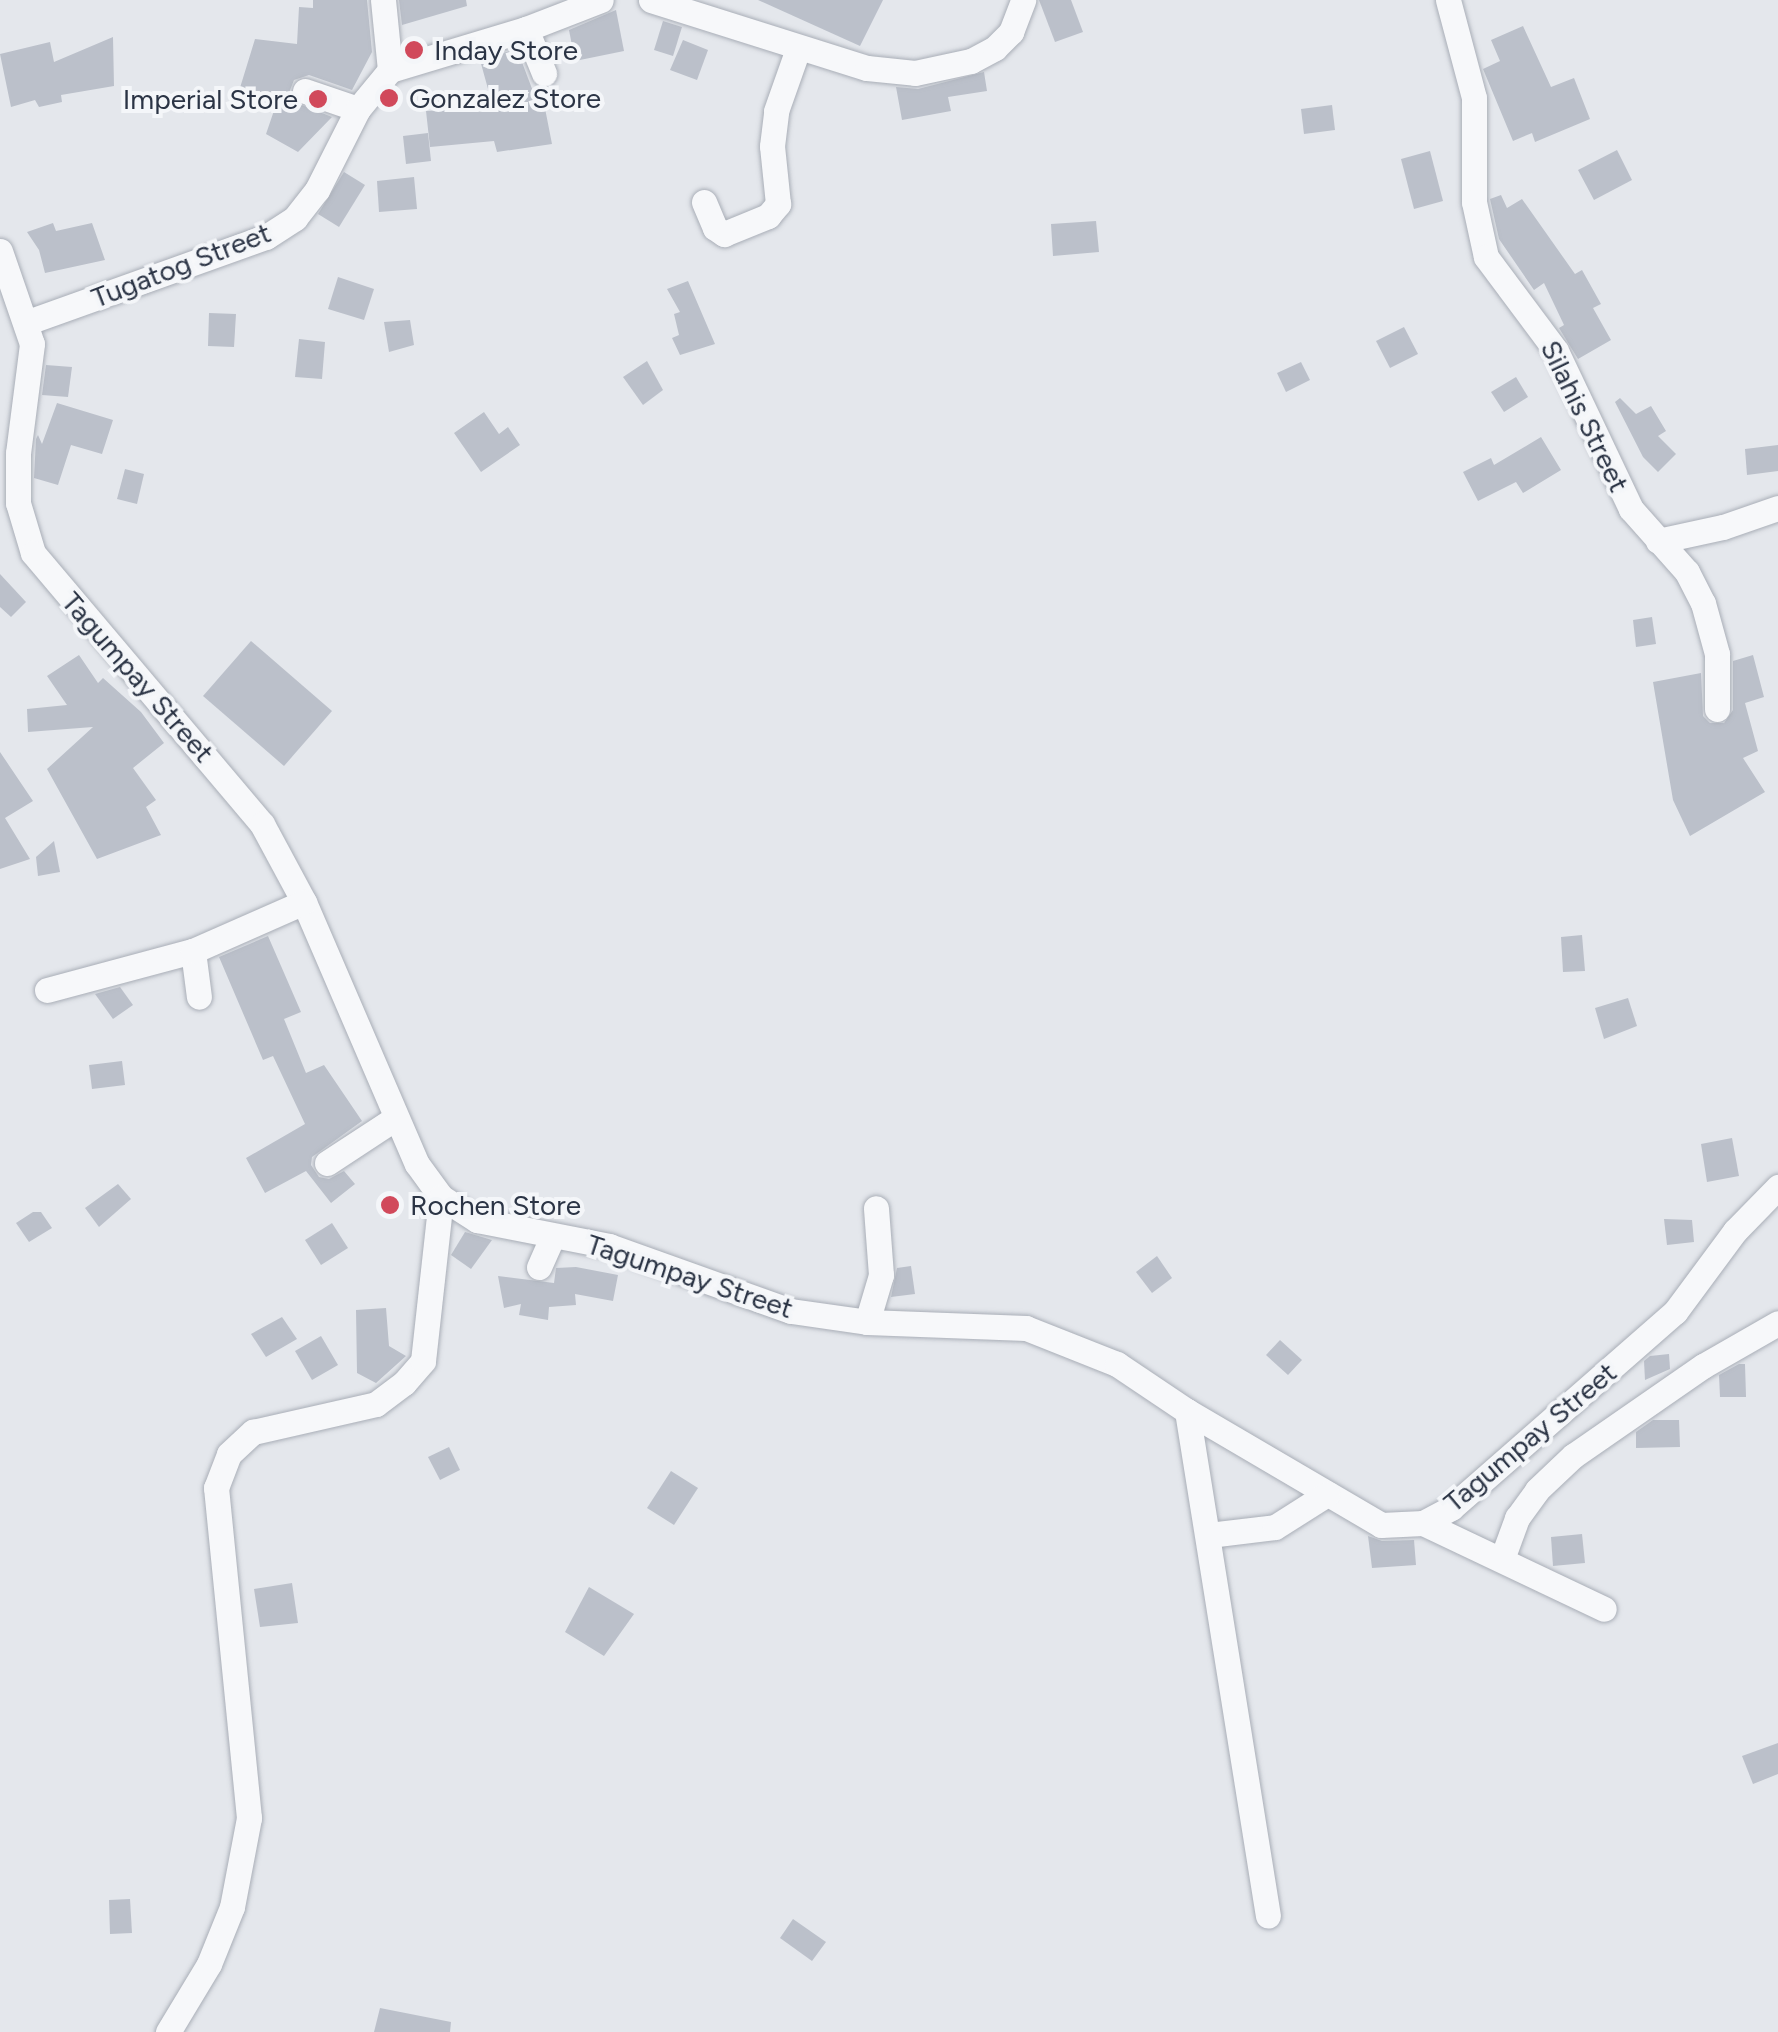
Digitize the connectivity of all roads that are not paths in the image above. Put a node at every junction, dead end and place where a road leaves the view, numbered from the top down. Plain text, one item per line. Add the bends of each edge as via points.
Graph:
1 (383, 0) edge
2 (600, 0) edge
3 (651, 0) edge
4 (1023, 0) edge
5 (1448, 0) edge
6 (526, 29) junction
7 (798, 49) junction
8 (390, 70) junction
9 (544, 73) dead end
10 (304, 91) dead end
11 (358, 109) junction
12 (704, 202) dead end
13 (0, 251) edge
14 (16, 312) edge
15 (1778, 508) edge
16 (26, 536) junction
17 (1658, 541) junction
18 (0, 545) edge
19 (1717, 709) dead end
20 (304, 902) junction
21 (193, 951) junction
22 (47, 990) dead end
23 (200, 997) dead end
24 (394, 1118) junction
25 (327, 1163) dead end
26 (1778, 1187) edge
27 (441, 1197) junction
28 (876, 1208) dead end
29 (553, 1236) junction
30 (539, 1268) dead end
31 (868, 1322) junction
32 (1778, 1323) edge
33 (1187, 1411) junction
34 (1327, 1494) junction
35 (1423, 1523) junction
36 (1210, 1534) junction
37 (1502, 1559) junction
38 (1604, 1609) dead end
39 (1268, 1916) dead end
40 (168, 2032) edge

1 - 8 street
2 - 6 street
3 - 7 street
4 - 7 street via 1011,32 995,48 947,68 868,68
5 - 17 street, Silahis Street via 1474,98 1474,202 1486,257 1556,351 1614,480
6 - 8 street
6 - 9 street
7 - 12 street via 776,111 778,204 768,216 724,234
8 - 11 street, Tugatog Street
10 - 11 street
11 - 14 street, Tugatog Street via 317,190 295,218 266,237
13 - 14 street, Tagumpay Street
14 - 16 street, Tagumpay Street via 31,370 18,453
15 - 17 street
16 - 18 street
16 - 20 street, Tagumpay Street via 48,574 240,795
17 - 19 street, Silahis Street via 1703,602 1717,654
20 - 21 street
20 - 24 street, Tagumpay Street
21 - 22 street
21 - 23 street
24 - 25 street
24 - 27 street, Tagumpay Street
26 - 35 street, Tagumpay Street via 1674,1312 1451,1508
27 - 29 street, Tagumpay Street via 477,1220
27 - 40 street via 423,1362 376,1404 253,1432 229,1454 216,1488 250,1818 232,1907 209,1964
28 - 31 street via 881,1275
29 - 30 street
29 - 31 street, Tagumpay Street via 627,1252 791,1311
31 - 33 street, Tagumpay Street via 1026,1328 1118,1364
32 - 37 street via 1573,1456 1537,1490
33 - 34 street, Tagumpay Street
33 - 36 street
34 - 35 street, Tagumpay Street via 1381,1525
34 - 36 street via 1275,1527
35 - 37 street
36 - 39 street
37 - 38 street

